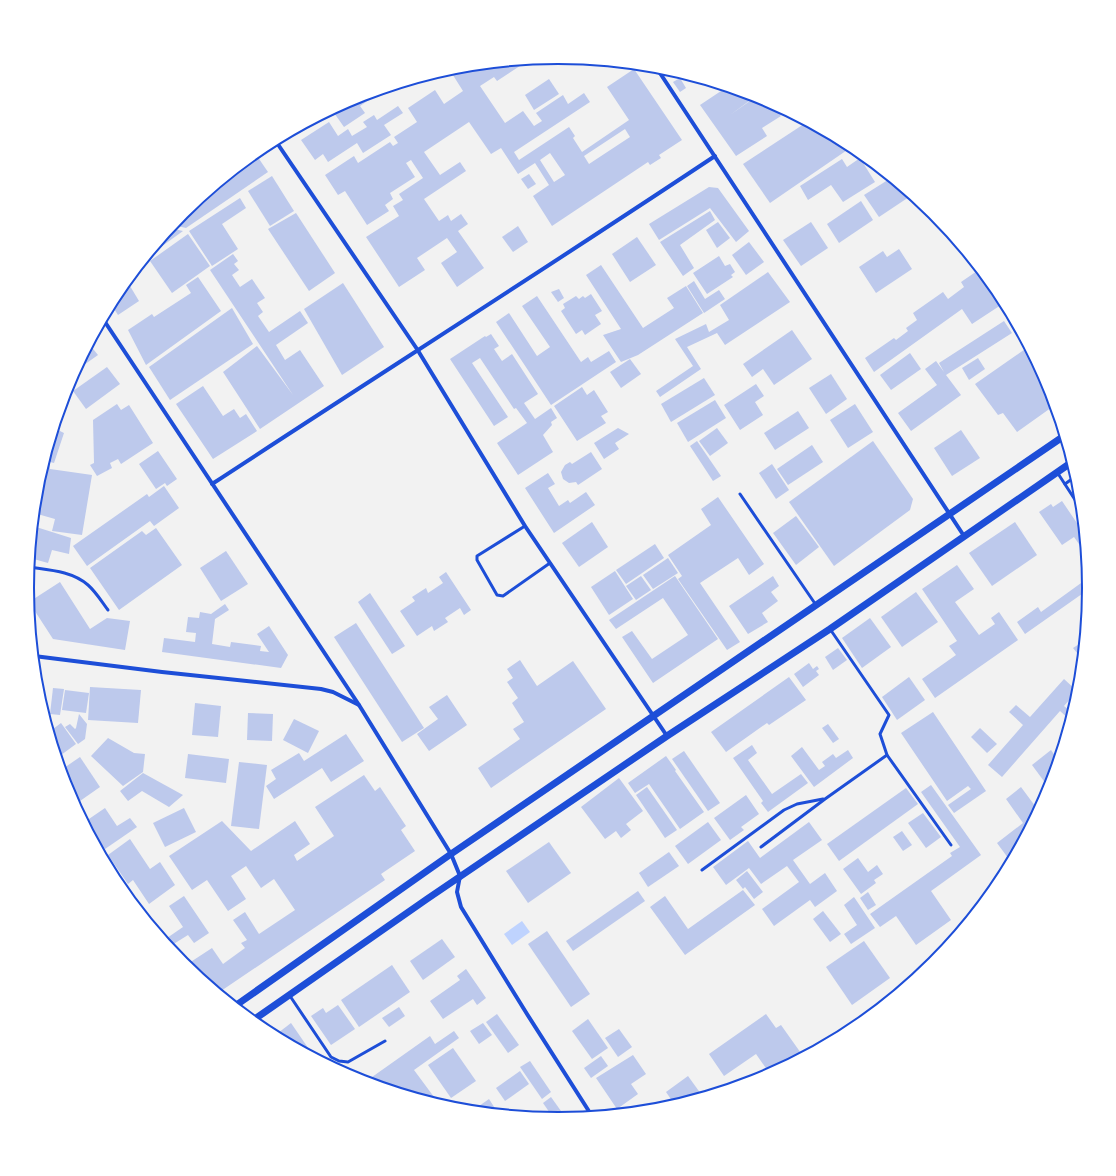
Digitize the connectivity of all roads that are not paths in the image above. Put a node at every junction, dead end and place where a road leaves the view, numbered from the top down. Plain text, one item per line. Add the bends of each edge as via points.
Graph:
1 (661, 74) edge
2 (278, 145) edge
3 (715, 156) junction
4 (106, 323) edge
5 (418, 349) junction
6 (1060, 439) edge
7 (1067, 465) edge
8 (1057, 472) junction
9 (1071, 480) edge
10 (212, 484) junction
11 (1065, 484) junction
12 (740, 494) dead end
13 (1074, 498) edge
14 (949, 514) junction
15 (525, 526) junction
16 (964, 536) junction
17 (550, 563) junction
18 (35, 567) edge
19 (816, 605) junction
20 (108, 610) dead end
21 (830, 629) junction
22 (38, 657) edge
23 (359, 705) junction
24 (652, 716) junction
25 (667, 736) junction
26 (887, 755) junction
27 (825, 799) junction
28 (951, 845) dead end
29 (761, 847) dead end
30 (451, 854) junction
31 (702, 870) dead end
32 (460, 876) junction
33 (288, 995) junction
34 (238, 1004) edge
35 (257, 1017) edge
36 (385, 1041) dead end
37 (589, 1111) edge

1 - 3 street
2 - 5 street
3 - 5 street
3 - 14 street
4 - 10 street
5 - 10 street
5 - 15 street
6 - 14 street
7 - 8 street
8 - 11 lane
8 - 16 street
9 - 11 lane
10 - 23 street
11 - 13 lane
12 - 19 lane
14 - 16 street
14 - 19 street
15 - 17 street
15 - 17 lane via 477,556 497,595 503,596
16 - 21 street
17 - 24 street
18 - 20 lane via 75,576 89,586
19 - 24 street
21 - 25 street
21 - 26 lane via 889,715 880,734
22 - 23 street via 321,689
23 - 30 street
24 - 25 street
24 - 30 street
25 - 32 street
26 - 27 lane
26 - 28 lane
27 - 29 lane
27 - 31 lane via 797,804 784,810
30 - 32 street
30 - 34 street
32 - 33 street
32 - 37 street via 457,892 461,908
33 - 35 street
33 - 36 lane via 330,1057 339,1062 348,1062

